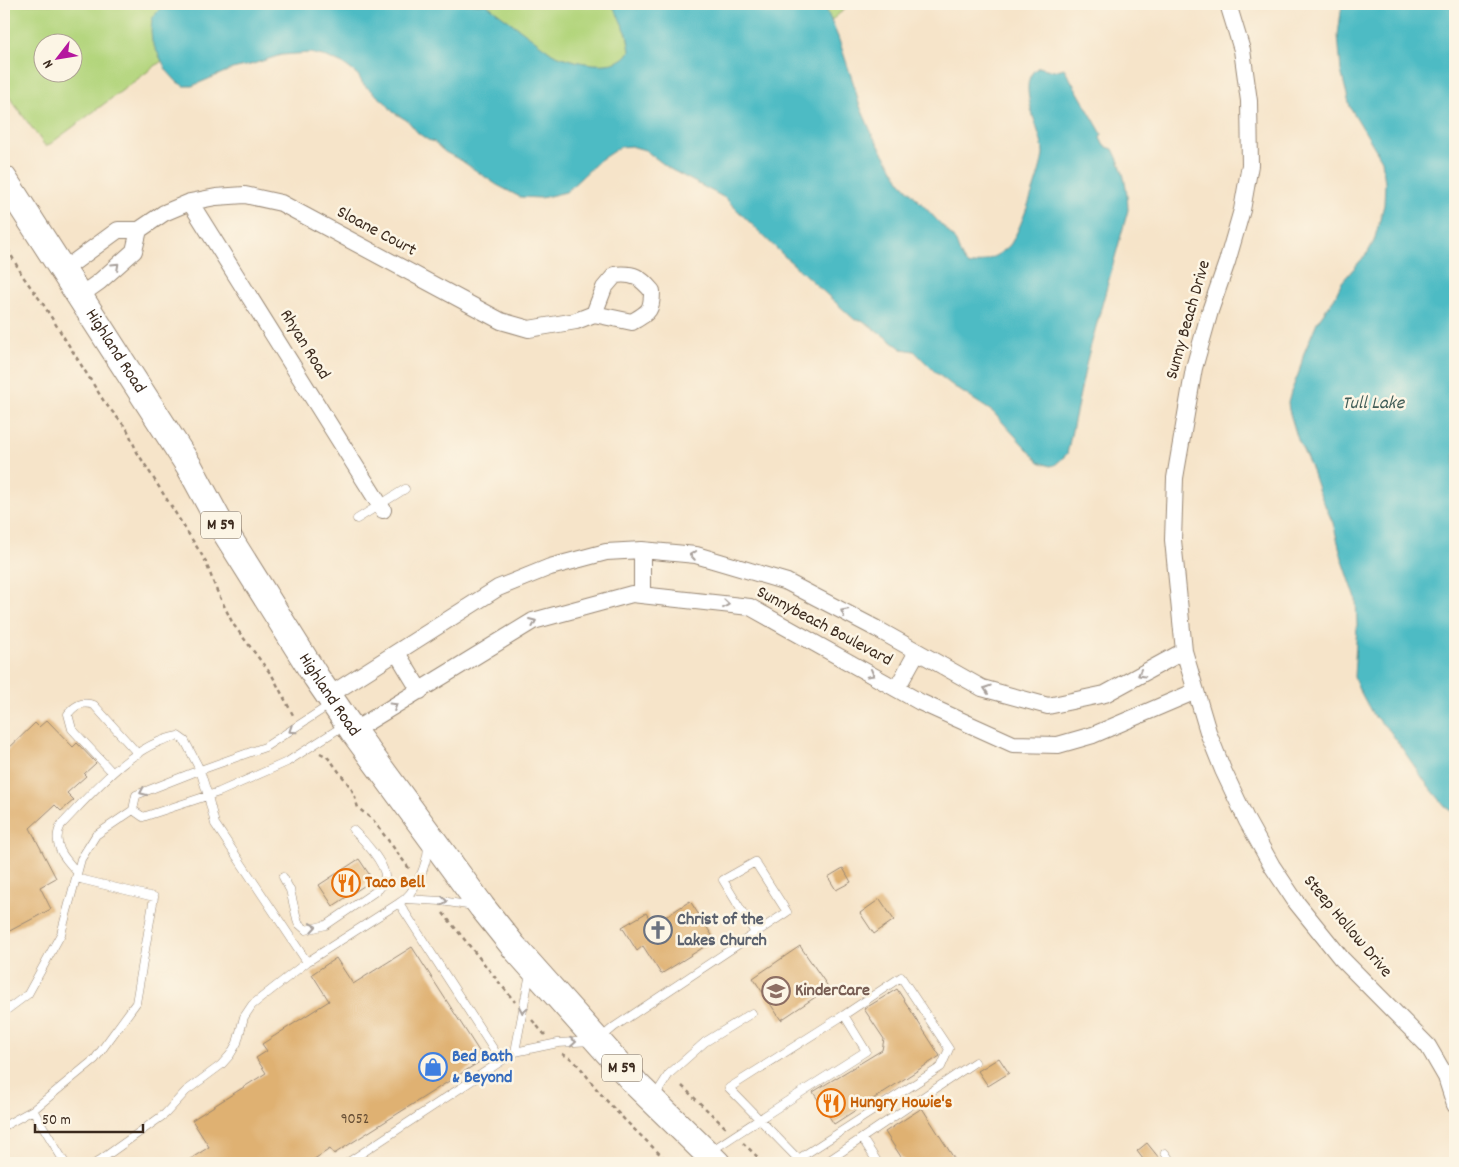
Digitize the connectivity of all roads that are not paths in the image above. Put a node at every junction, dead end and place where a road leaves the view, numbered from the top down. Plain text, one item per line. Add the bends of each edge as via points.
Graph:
1 (1228, 4) edge
2 (4, 179) edge
3 (190, 202) junction
4 (139, 230) junction
5 (62, 270) junction
6 (78, 297) junction
7 (594, 314) dead end
8 (405, 489) dead end
9 (381, 507) junction
10 (357, 519) dead end
11 (642, 550) junction
12 (642, 595) junction
13 (1184, 651) junction
14 (398, 652) junction
15 (917, 652) junction
16 (897, 688) junction
17 (420, 690) junction
18 (1196, 691) junction
19 (340, 713) junction
20 (138, 754) junction
21 (200, 770) junction
22 (112, 772) junction
23 (208, 796) junction
24 (133, 810) junction
25 (353, 830) dead end
26 (428, 835) junction
27 (76, 875) junction
28 (283, 877) dead end
29 (403, 901) junction
30 (482, 907) junction
31 (755, 933) junction
32 (307, 962) junction
33 (532, 968) junction
34 (4, 1012) edge
35 (752, 1013) dead end
36 (844, 1015) junction
37 (597, 1041) junction
38 (515, 1052) junction
39 (501, 1062) junction
40 (975, 1062) dead end
41 (653, 1100) junction
42 (1455, 1105) edge
43 (33, 1110) junction
44 (759, 1120) junction
45 (4, 1126) edge
46 (862, 1138) junction
47 (1165, 1153) dead end
48 (709, 1158) edge
49 (800, 1161) edge
50 (65, 1163) edge
51 (96, 1163) edge
52 (347, 1163) edge
53 (827, 1163) edge
54 (878, 1163) edge
55 (1172, 1163) edge

1 - 13 street, Sunny Beach Drive via 1242,50 1249,101 1250,165 1240,218 1194,368 1176,478 1172,540
2 - 5 highway, Highland Road / M 59
3 - 4 street, Sloane Court via 164,213
3 - 7 street, Sloane Court via 245,195 281,203 501,321 529,329 576,322
3 - 9 street, Rhyan Road
4 - 5 street, Sloane Court via 118,230
6 -> 4 street via 134,251
5 - 6 highway, Highland Road / M 59
6 - 19 highway, Highland Road / M 59 via 189,466 222,527
8 - 9 lane
9 - 10 lane
11 - 12 street
11 - 14 street, Sunnybeach Boulevard via 606,552 550,567 498,588
15 -> 11 street, Sunnybeach Boulevard via 787,582 696,555
12 -> 16 street, Sunnybeach Boulevard via 750,607
17 -> 12 street, Sunnybeach Boulevard via 532,621 632,594
13 -> 15 street, Sunnybeach Boulevard via 1106,694 1048,706 982,688
13 - 18 street, Steep Hollow Drive
14 - 17 street
14 - 19 street, Sunnybeach Boulevard
15 - 16 street, Sunnybeach Boulevard
16 - 18 street, Sunnybeach Boulevard via 920,702 1013,744 1058,745 1093,735
19 -> 17 street, Sunnybeach Boulevard
18 - 42 street, Steep Hollow Drive via 1223,770 1272,866 1336,952 1428,1046 1446,1077
19 -> 21 lane via 265,748
19 - 23 lane via 287,762
19 - 26 highway, Highland Road / M 59
20 - 21 lane via 161,740 178,736
20 - 22 lane
20 - 22 lane via 94,705 77,705 68,714 72,729
21 - 23 lane
21 -> 24 lane via 136,795
22 - 27 lane via 56,834 61,852
23 - 24 lane via 143,817
23 - 32 lane via 215,824
24 - 27 lane via 96,835 81,859
28 -> 25 lane via 290,890 298,923 306,930 326,925 379,889 385,880 380,863
26 - 29 lane via 428,858 420,877
26 - 30 highway, Highland Road / M 59
27 - 34 lane via 61,934 28,994
27 - 43 lane via 154,897 136,1003 95,1059
29 -> 30 lane via 441,900
29 - 32 lane
29 - 39 lane
30 - 33 highway, Highland Road / M 59
31 - 31 lane via 787,912 755,862 723,880
31 - 37 lane
32 - 51 lane via 252,1005 244,1017 237,1042 221,1065 186,1091 165,1114
33 - 37 highway, Highland Road / M 59
33 -> 38 lane
35 - 41 lane via 706,1042 669,1074
36 - 44 lane via 866,1051
36 - 44 lane via 729,1088
36 - 49 lane via 901,977 949,1049 941,1067
38 -> 37 lane via 558,1043
37 - 41 highway, Highland Road / M 59
38 - 39 lane
39 - 52 lane
40 - 46 lane
41 - 48 highway, Highland Road / M 59
43 - 45 lane
43 - 50 lane
44 - 48 lane
44 - 49 lane
46 - 53 lane
46 - 54 lane
47 - 55 lane

